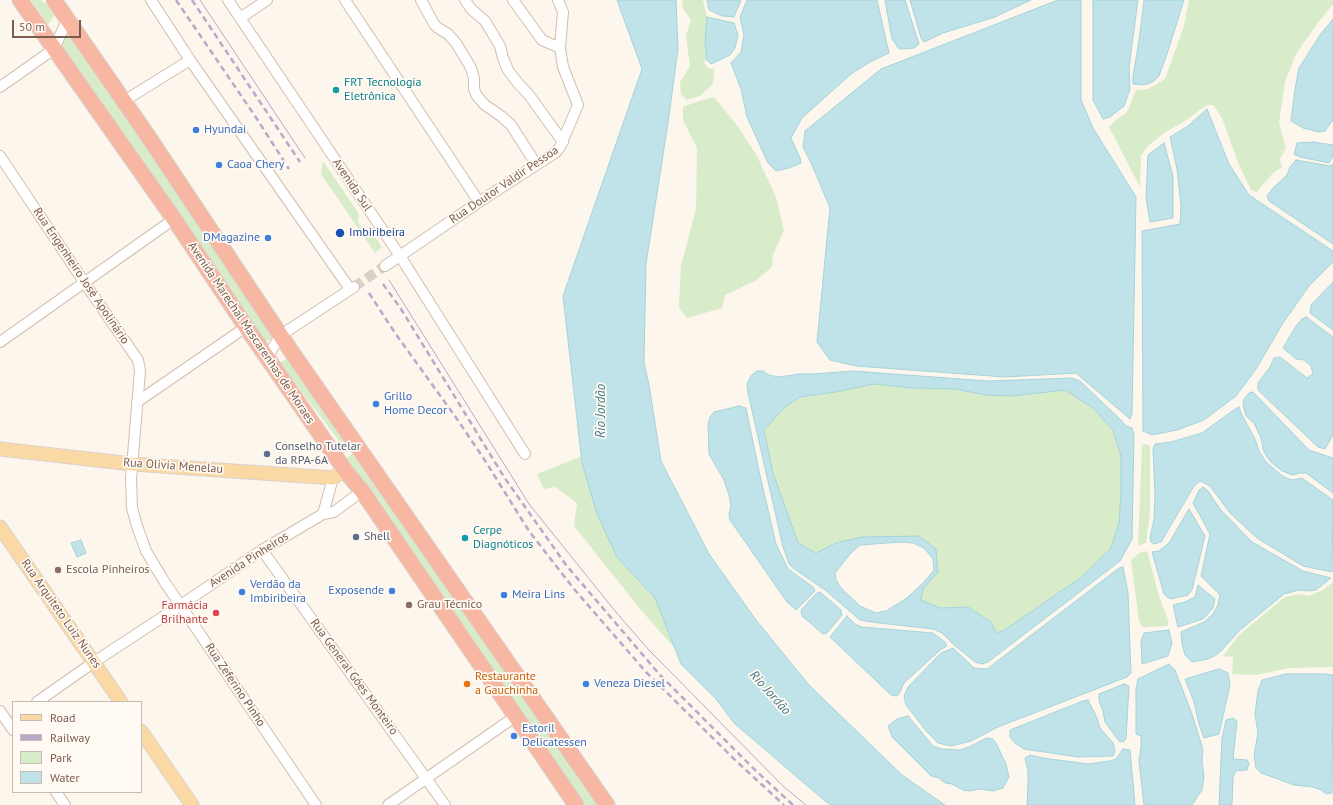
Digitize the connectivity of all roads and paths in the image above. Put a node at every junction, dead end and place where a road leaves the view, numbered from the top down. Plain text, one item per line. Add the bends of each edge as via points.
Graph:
1 (20, 0) edge
2 (54, 0) edge
3 (151, 0) edge
4 (228, 0) edge
5 (267, 0) edge
6 (345, 0) edge
7 (421, 0) edge
8 (465, 0) edge
9 (513, 0) edge
10 (558, 0) edge
11 (240, 18) junction
12 (67, 20) junction
13 (562, 30) junction
14 (542, 40) junction
15 (560, 48) junction
16 (54, 49) junction
17 (190, 60) junction
18 (0, 88) edge
19 (124, 101) junction
20 (563, 142) junction
21 (0, 156) edge
22 (536, 164) junction
23 (479, 202) junction
24 (174, 219) junction
25 (400, 256) junction
26 (385, 266) tunnel mouth
27 (84, 282) junction
28 (246, 327) junction
29 (281, 335) junction
30 (0, 342) edge
31 (267, 357) junction
32 (137, 402) junction
33 (349, 434) junction
34 (0, 449) edge
35 (524, 454) dead end
36 (132, 464) junction
37 (339, 474) junction
38 (362, 491) junction
39 (323, 514) junction
40 (0, 527) edge
41 (262, 550) junction
42 (181, 605) junction
43 (94, 662) junction
44 (38, 701) edge
45 (120, 701) edge
46 (0, 711) edge
47 (516, 716) junction
48 (8, 725) edge
49 (142, 732) edge
50 (427, 778) junction
51 (57, 793) edge
52 (65, 805) edge
53 (192, 805) edge
54 (316, 805) edge
55 (388, 805) edge
56 (446, 805) edge
57 (576, 805) edge
58 (607, 805) edge

1 - 16 highway, Avenida Marechal Mascarenhas de Moraes
2 - 12 highway, Avenida Marechal Mascarenhas de Moraes
3 - 17 street
4 - 11 street, Avenida Sul
5 - 11 street
6 - 23 street
7 - 22 street via 434,24 456,43 471,68 474,89 484,106 511,125
8 - 20 street via 485,21 500,46 508,70
9 - 14 street
10 - 13 street, Rua Doutor Valdir Pessoa via 563,12
11 - 25 street, Avenida Sul
12 - 16 street
12 - 19 highway, Avenida Marechal Mascarenhas de Moraes
13 - 14 street
13 - 15 street, Rua Doutor Valdir Pessoa
14 - 15 street
15 - 20 street, Rua Doutor Valdir Pessoa via 563,67 578,105
16 - 18 street
16 - 24 highway, Avenida Marechal Mascarenhas de Moraes
17 - 19 street
17 - 29 street via 352,288
19 - 29 highway, Avenida Marechal Mascarenhas de Moraes
20 - 22 street, Rua Doutor Valdir Pessoa via 556,152
21 - 27 street, Rua Engenheiro José Apolinário
22 - 23 street, Rua Doutor Valdir Pessoa
23 - 25 street, Rua Doutor Valdir Pessoa
24 - 27 street
24 - 28 highway, Avenida Marechal Mascarenhas de Moraes
25 - 26 street, Rua Doutor Valdir Pessoa
25 - 35 street, Avenida Sul
27 - 30 street
27 - 32 street, Rua Engenheiro José Apolinário via 138,360 140,370
28 - 31 highway, Avenida Marechal Mascarenhas de Moraes
28 - 32 street
29 - 31 street
29 - 33 highway, Avenida Marechal Mascarenhas de Moraes
31 - 37 highway, Avenida Marechal Mascarenhas de Moraes
32 - 36 street, Rua Zeferino Pinho
33 - 37 highway
33 - 58 highway, Avenida Marechal Mascarenhas de Moraes
34 - 36 main road, Rua Olivia Menelau
36 - 37 main road, Rua Olivia Menelau
36 - 42 street, Rua Zeferino Pinho via 132,508 137,526 146,551
37 - 38 highway, Avenida Marechal Mascarenhas de Moraes
37 - 39 street
38 - 39 street, Avenida Pinheiros via 334,512
38 - 47 highway, Avenida Marechal Mascarenhas de Moraes
39 - 41 street, Avenida Pinheiros
40 - 43 main road, Rua Arquiteto Luiz Nunes
41 - 42 street, Avenida Pinheiros
41 - 50 street, Rua General Góes Monteiro
42 - 43 street, Avenida Pinheiros
42 - 54 street, Rua Zeferino Pinho
43 - 44 street, Avenida Pinheiros
43 - 45 main road, Rua Arquiteto Luiz Nunes
46 - 48 street
47 - 50 street
47 - 57 highway, Avenida Marechal Mascarenhas de Moraes
49 - 53 main road
50 - 55 street
50 - 56 street, Rua General Góes Monteiro
51 - 52 street

